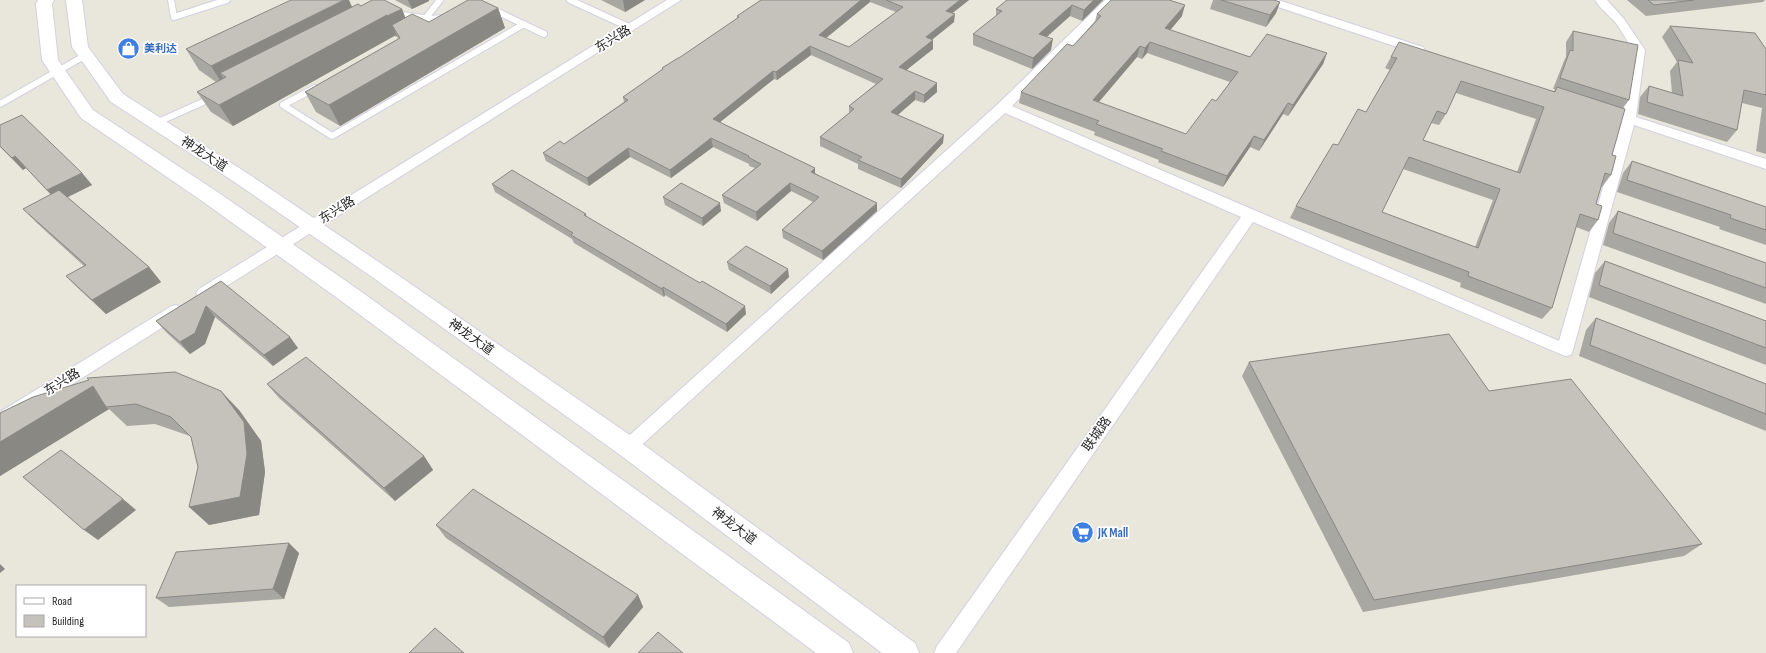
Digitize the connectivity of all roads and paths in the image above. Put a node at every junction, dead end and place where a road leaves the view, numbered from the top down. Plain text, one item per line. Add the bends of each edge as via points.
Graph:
1 (46, 0) edge
2 (74, 0) edge
3 (171, 0) edge
4 (227, 0) edge
5 (440, 0) edge
6 (570, 0) edge
7 (675, 0) edge
8 (1112, 0) edge
9 (1267, 0) edge
10 (1601, 0) edge
11 (389, 13) edge
12 (484, 14) edge
13 (426, 18) junction
14 (440, 18) junction
15 (452, 18) edge
16 (524, 24) junction
17 (426, 26) edge
18 (630, 28) junction
19 (544, 34) dead end
20 (86, 55) junction
21 (1433, 55) edge
22 (58, 71) junction
23 (324, 83) edge
24 (222, 94) edge
25 (0, 104) edge
26 (1003, 107) junction
27 (1606, 112) edge
28 (1629, 119) junction
29 (156, 123) junction
30 (1766, 164) edge
31 (1250, 215) junction
32 (311, 227) junction
33 (280, 246) junction
34 (0, 421) edge
35 (628, 447) junction
36 (839, 653) edge
37 (905, 653) edge
38 (944, 653) edge

1 - 22 main road via 44,4 50,60
2 - 20 main road, 神龙大道 via 80,47
3 - 4 lane via 174,17
5 - 13 lane
6 - 18 lane
7 - 18 street, 东兴路
8 - 26 street
9 - 21 street
10 - 28 street via 1620,21 1639,50
11 - 13 lane
12 - 16 lane via 498,12
13 - 14 lane
14 - 15 lane
14 - 17 lane
16 - 19 lane
16 - 23 lane via 332,136 283,105
18 - 32 street, 东兴路
20 - 22 lane
20 - 29 main road, 神龙大道 via 117,98
22 - 25 lane
22 - 33 main road via 87,114
24 - 29 lane
26 - 31 street
26 - 35 street
27 - 28 street
28 - 30 street
28 - 31 street via 1565,350
29 - 32 main road, 神龙大道
31 - 38 street, 联城路
32 - 33 street, 东兴路
32 - 35 main road, 神龙大道
33 - 34 street, 东兴路
33 - 36 main road
35 - 37 main road, 神龙大道

